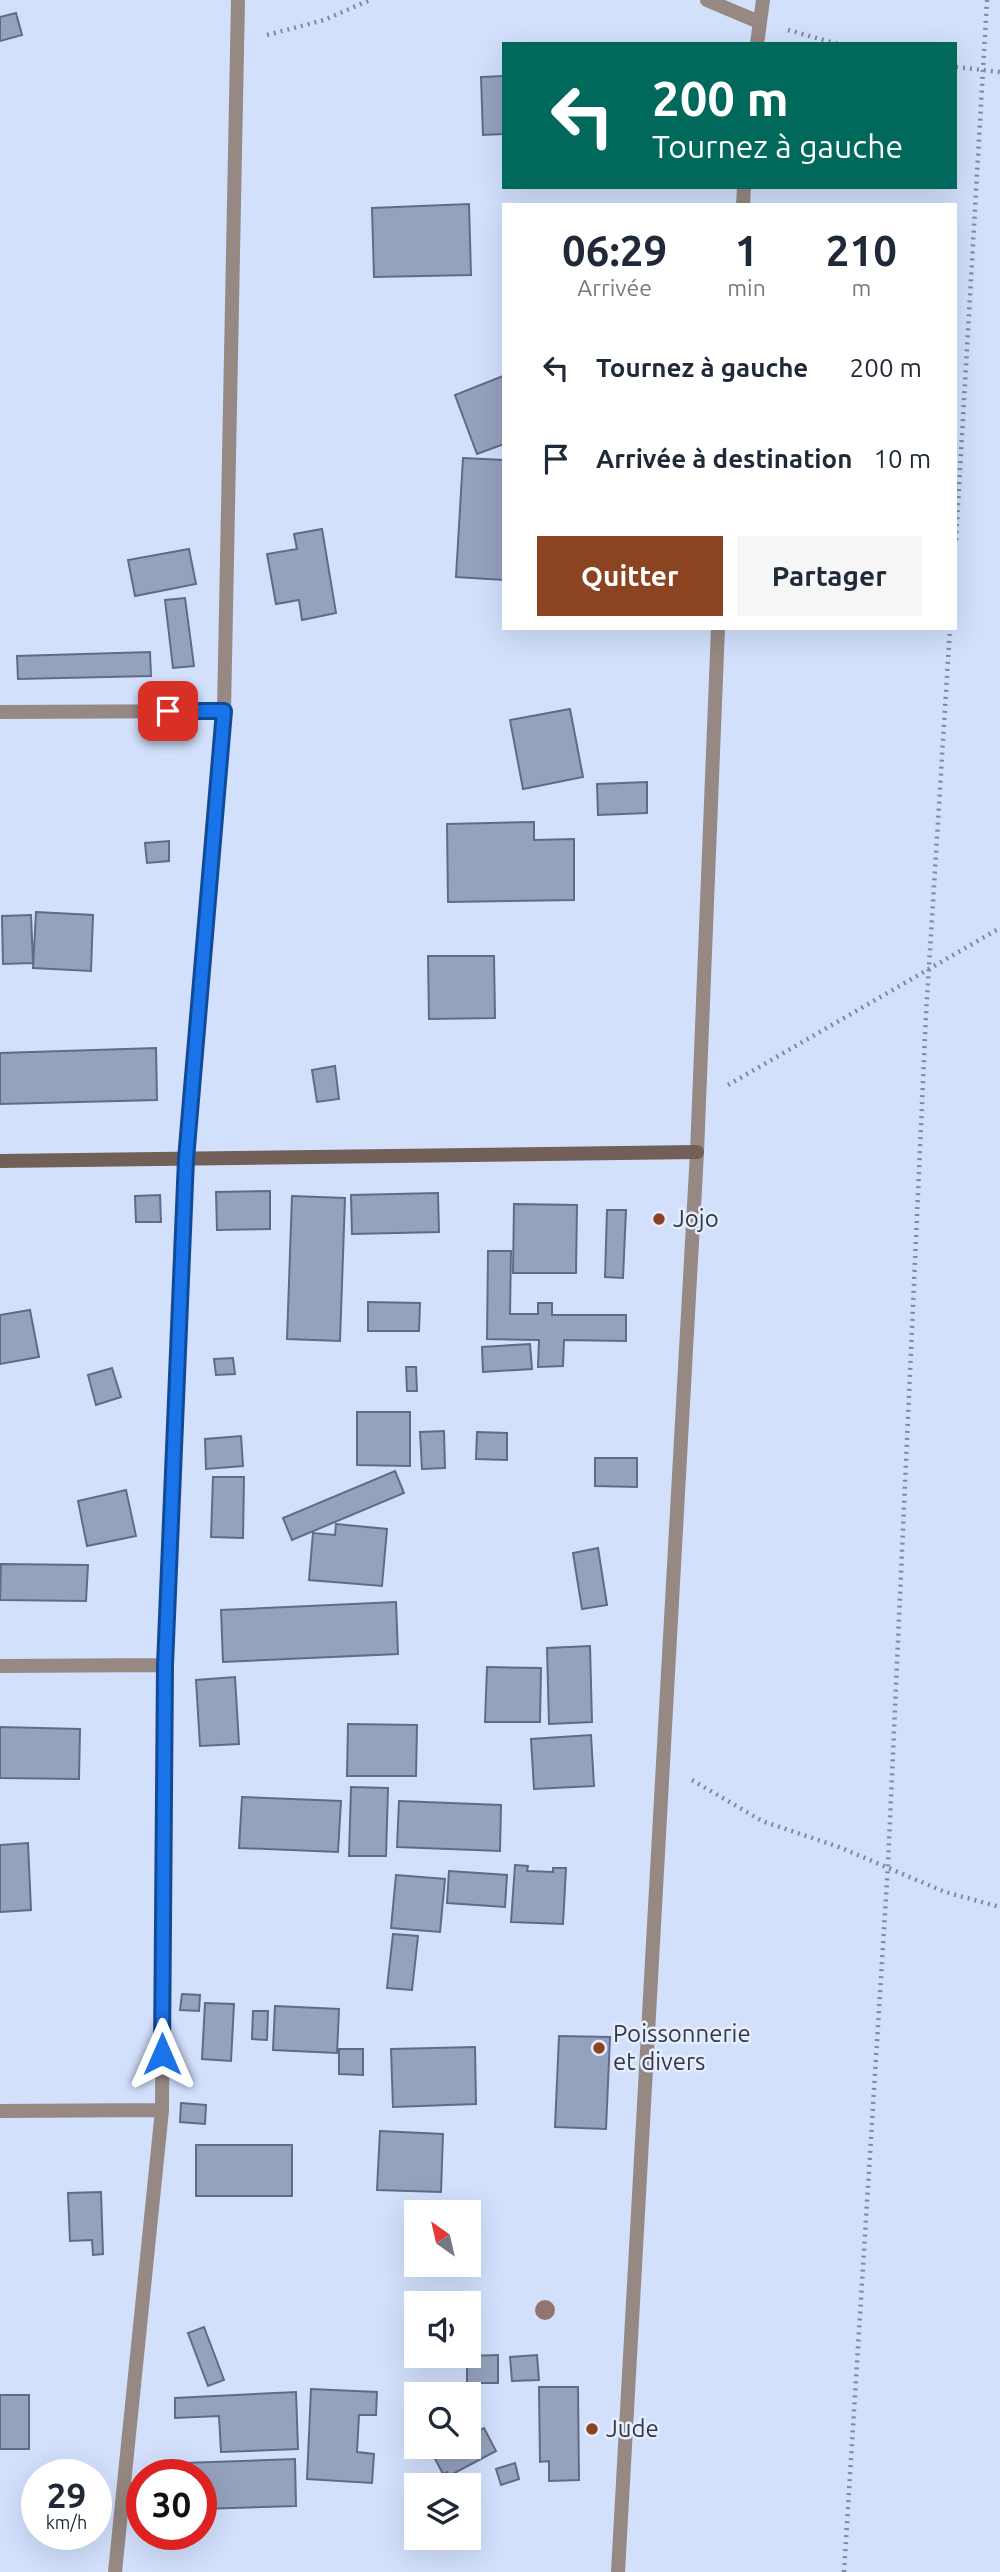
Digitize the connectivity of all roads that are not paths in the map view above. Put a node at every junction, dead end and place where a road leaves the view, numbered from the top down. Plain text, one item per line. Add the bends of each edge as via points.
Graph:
1 (237, 0) edge
2 (707, 0) edge
3 (763, 0) edge
4 (759, 22) junction
5 (757, 42) edge
6 (718, 630) edge
7 (224, 711) junction
8 (0, 712) edge
9 (697, 1152) junction
10 (186, 1159) junction
11 (0, 1161) edge
12 (165, 1665) junction
13 (0, 1666) edge
14 (0, 2110) edge
15 (162, 2110) junction
16 (115, 2572) edge
17 (618, 2572) edge

1 - 7 street
2 - 4 street
3 - 4 street
4 - 5 street
6 - 9 street
7 - 8 street
7 - 10 street
9 - 10 street
9 - 17 street
10 - 11 street
10 - 12 street
12 - 13 street
12 - 15 street
14 - 15 street
15 - 16 street

